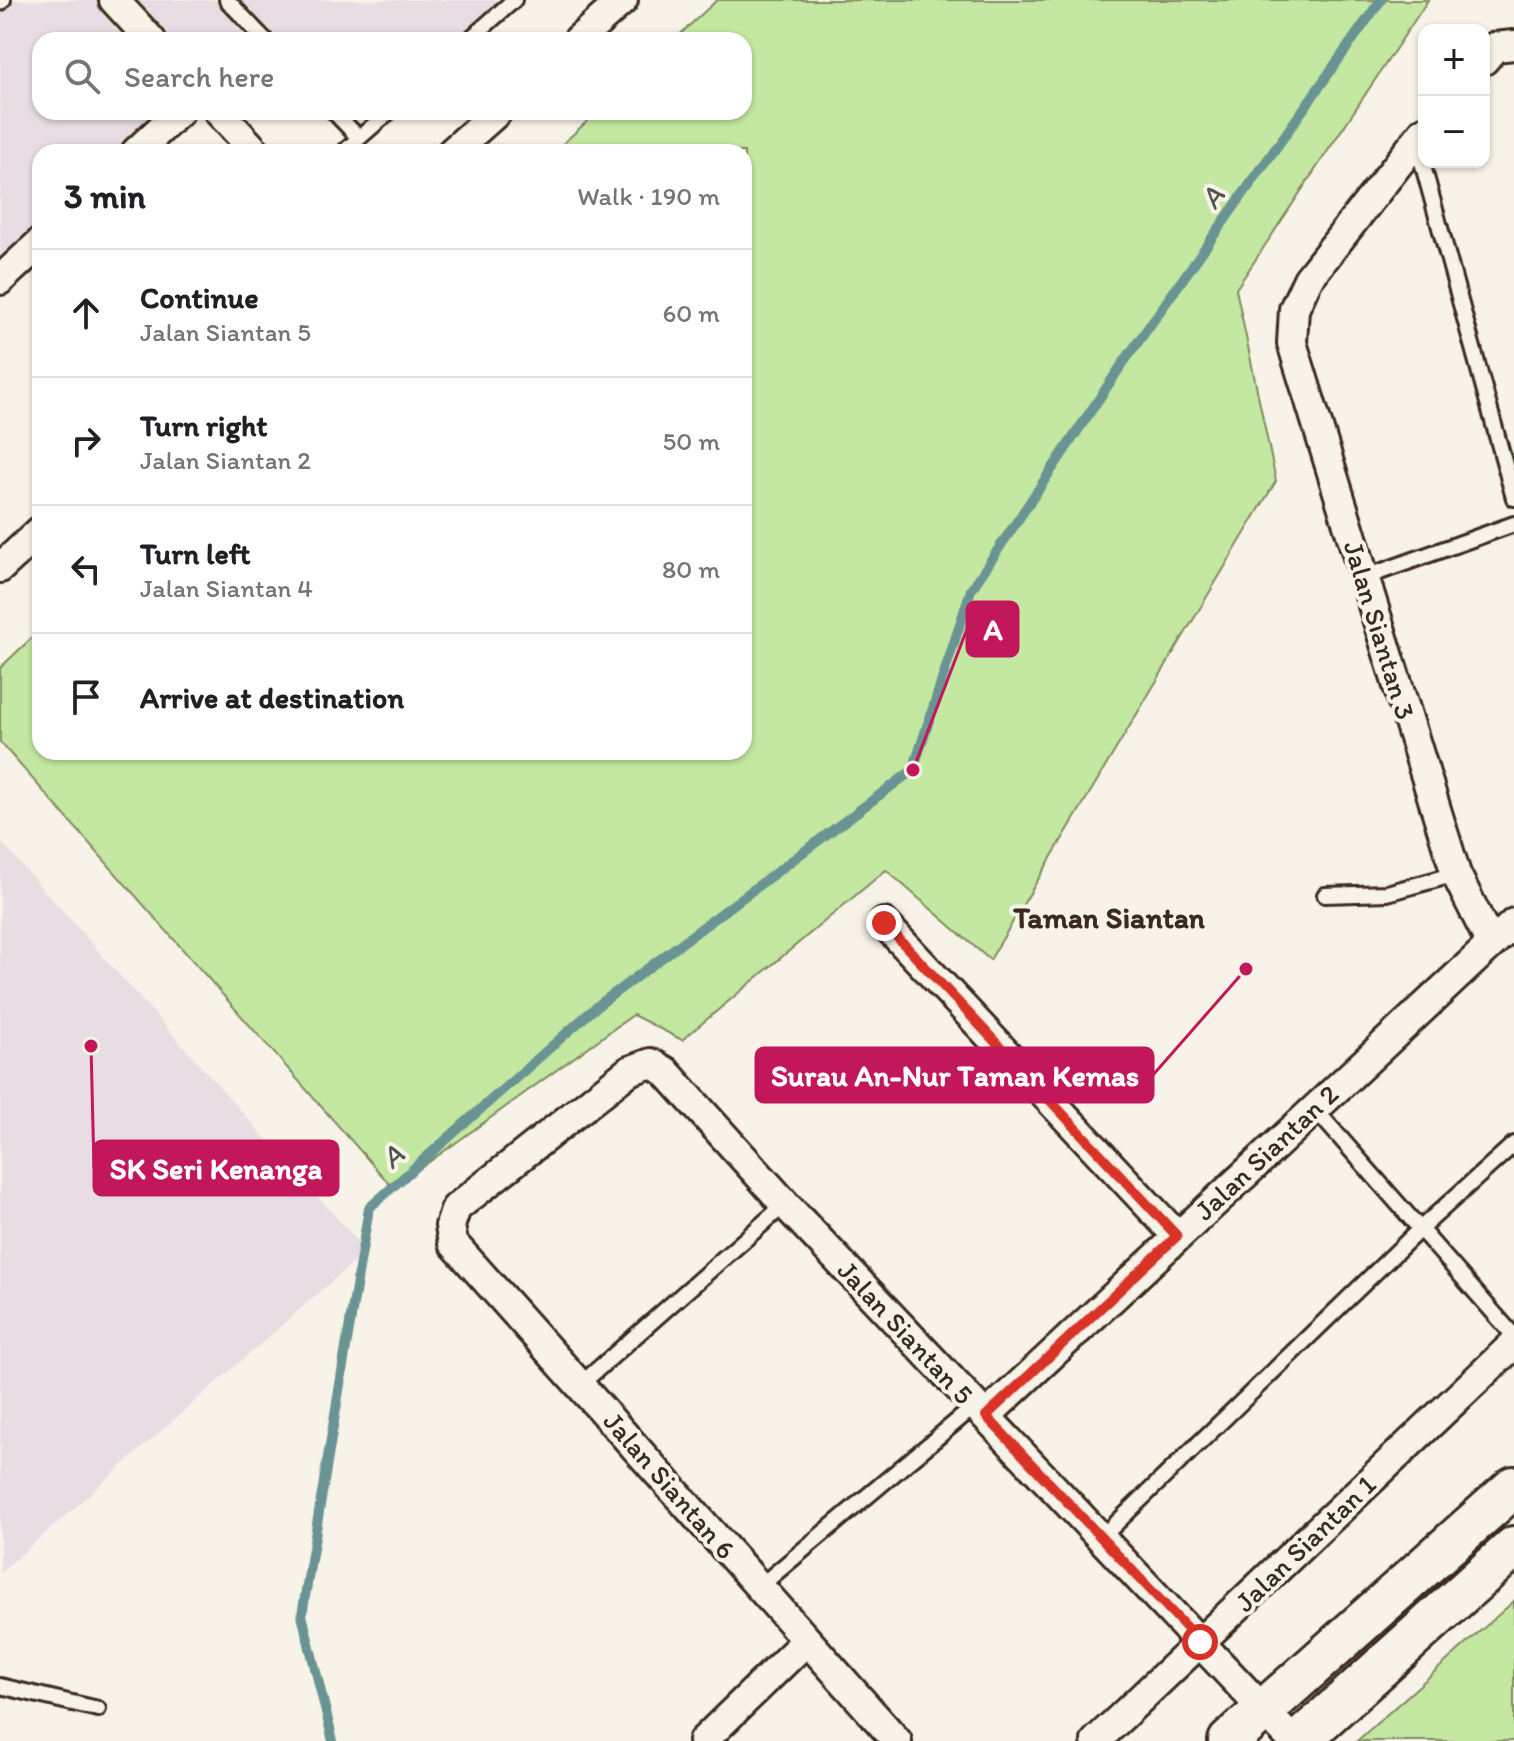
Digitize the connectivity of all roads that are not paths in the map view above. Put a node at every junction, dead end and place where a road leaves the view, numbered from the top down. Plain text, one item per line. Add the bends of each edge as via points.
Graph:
1 (114, 0) edge
2 (227, 0) edge
3 (514, 0) edge
4 (623, 0) edge
5 (144, 32) edge
6 (257, 32) edge
7 (478, 32) edge
8 (587, 32) edge
9 (170, 120) edge
10 (226, 120) edge
11 (342, 120) edge
12 (380, 120) edge
13 (488, 120) edge
14 (359, 138) junction
15 (1418, 139) edge
16 (145, 144) edge
17 (249, 144) edge
18 (353, 144) edge
19 (461, 144) edge
20 (1428, 168) edge
21 (32, 250) edge
22 (0, 280) edge
23 (1514, 498) edge
24 (1514, 524) edge
25 (32, 538) edge
26 (0, 568) edge
27 (1363, 578) junction
28 (1456, 874) junction
29 (1325, 895) dead end
30 (884, 923) dead end
31 (1514, 923) edge
32 (1491, 944) junction
33 (1314, 1108) junction
34 (1514, 1144) edge
35 (785, 1204) junction
36 (450, 1226) joint
37 (1420, 1229) junction
38 (1177, 1236) junction
39 (1514, 1336) edge
40 (1514, 1344) edge
41 (581, 1384) junction
42 (981, 1411) junction
43 (1514, 1487) edge
44 (1101, 1538) junction
45 (1514, 1547) edge
46 (759, 1587) junction
47 (806, 1641) junction
48 (1200, 1642) junction
49 (0, 1686) edge
50 (1262, 1708) junction
51 (98, 1709) dead end
52 (703, 1741) edge
53 (897, 1741) edge
54 (1096, 1741) edge
55 (1229, 1741) edge
56 (1293, 1741) edge
57 (1299, 1741) edge

1 - 5 street
2 - 6 lane
3 - 7 lane
4 - 8 street
9 - 16 street
10 - 17 street
11 - 14 lane
12 - 14 lane
13 - 19 street
14 - 18 lane
15 - 27 street, Jalan Siantan 3 via 1308,279 1294,309 1292,343
20 - 23 lane
21 - 22 street
24 - 27 lane
25 - 26 street
27 - 28 street, Jalan Siantan 3
28 - 29 lane via 1387,893
28 - 32 street, Jalan Siantan 3
30 - 38 street
31 - 32 street, Jalan Siantan 2
32 - 33 street, Jalan Siantan 2
33 - 37 lane
33 - 38 street, Jalan Siantan 2
34 - 37 lane
35 - 36 street, Jalan Siantan 5 via 665,1071 651,1063 629,1071 456,1208
35 - 41 lane
35 - 42 street, Jalan Siantan 5
36 - 41 street, Jalan Siantan 6 via 453,1243
37 - 39 lane
37 - 44 lane
38 - 42 street, Jalan Siantan 2
40 - 48 street, Jalan Siantan 1
41 - 46 street, Jalan Siantan 6
42 - 44 street, Jalan Siantan 5
42 - 46 lane
43 - 50 street
44 - 48 street, Jalan Siantan 5
45 - 57 street
46 - 47 street, Jalan Siantan 6
47 - 52 street
47 - 53 street, Jalan Siantan 6
48 - 50 street, Jalan Siantan 5
48 - 54 street, Jalan Siantan 1
49 - 51 lane
50 - 55 street
50 - 56 street, Jalan Siantan 5

